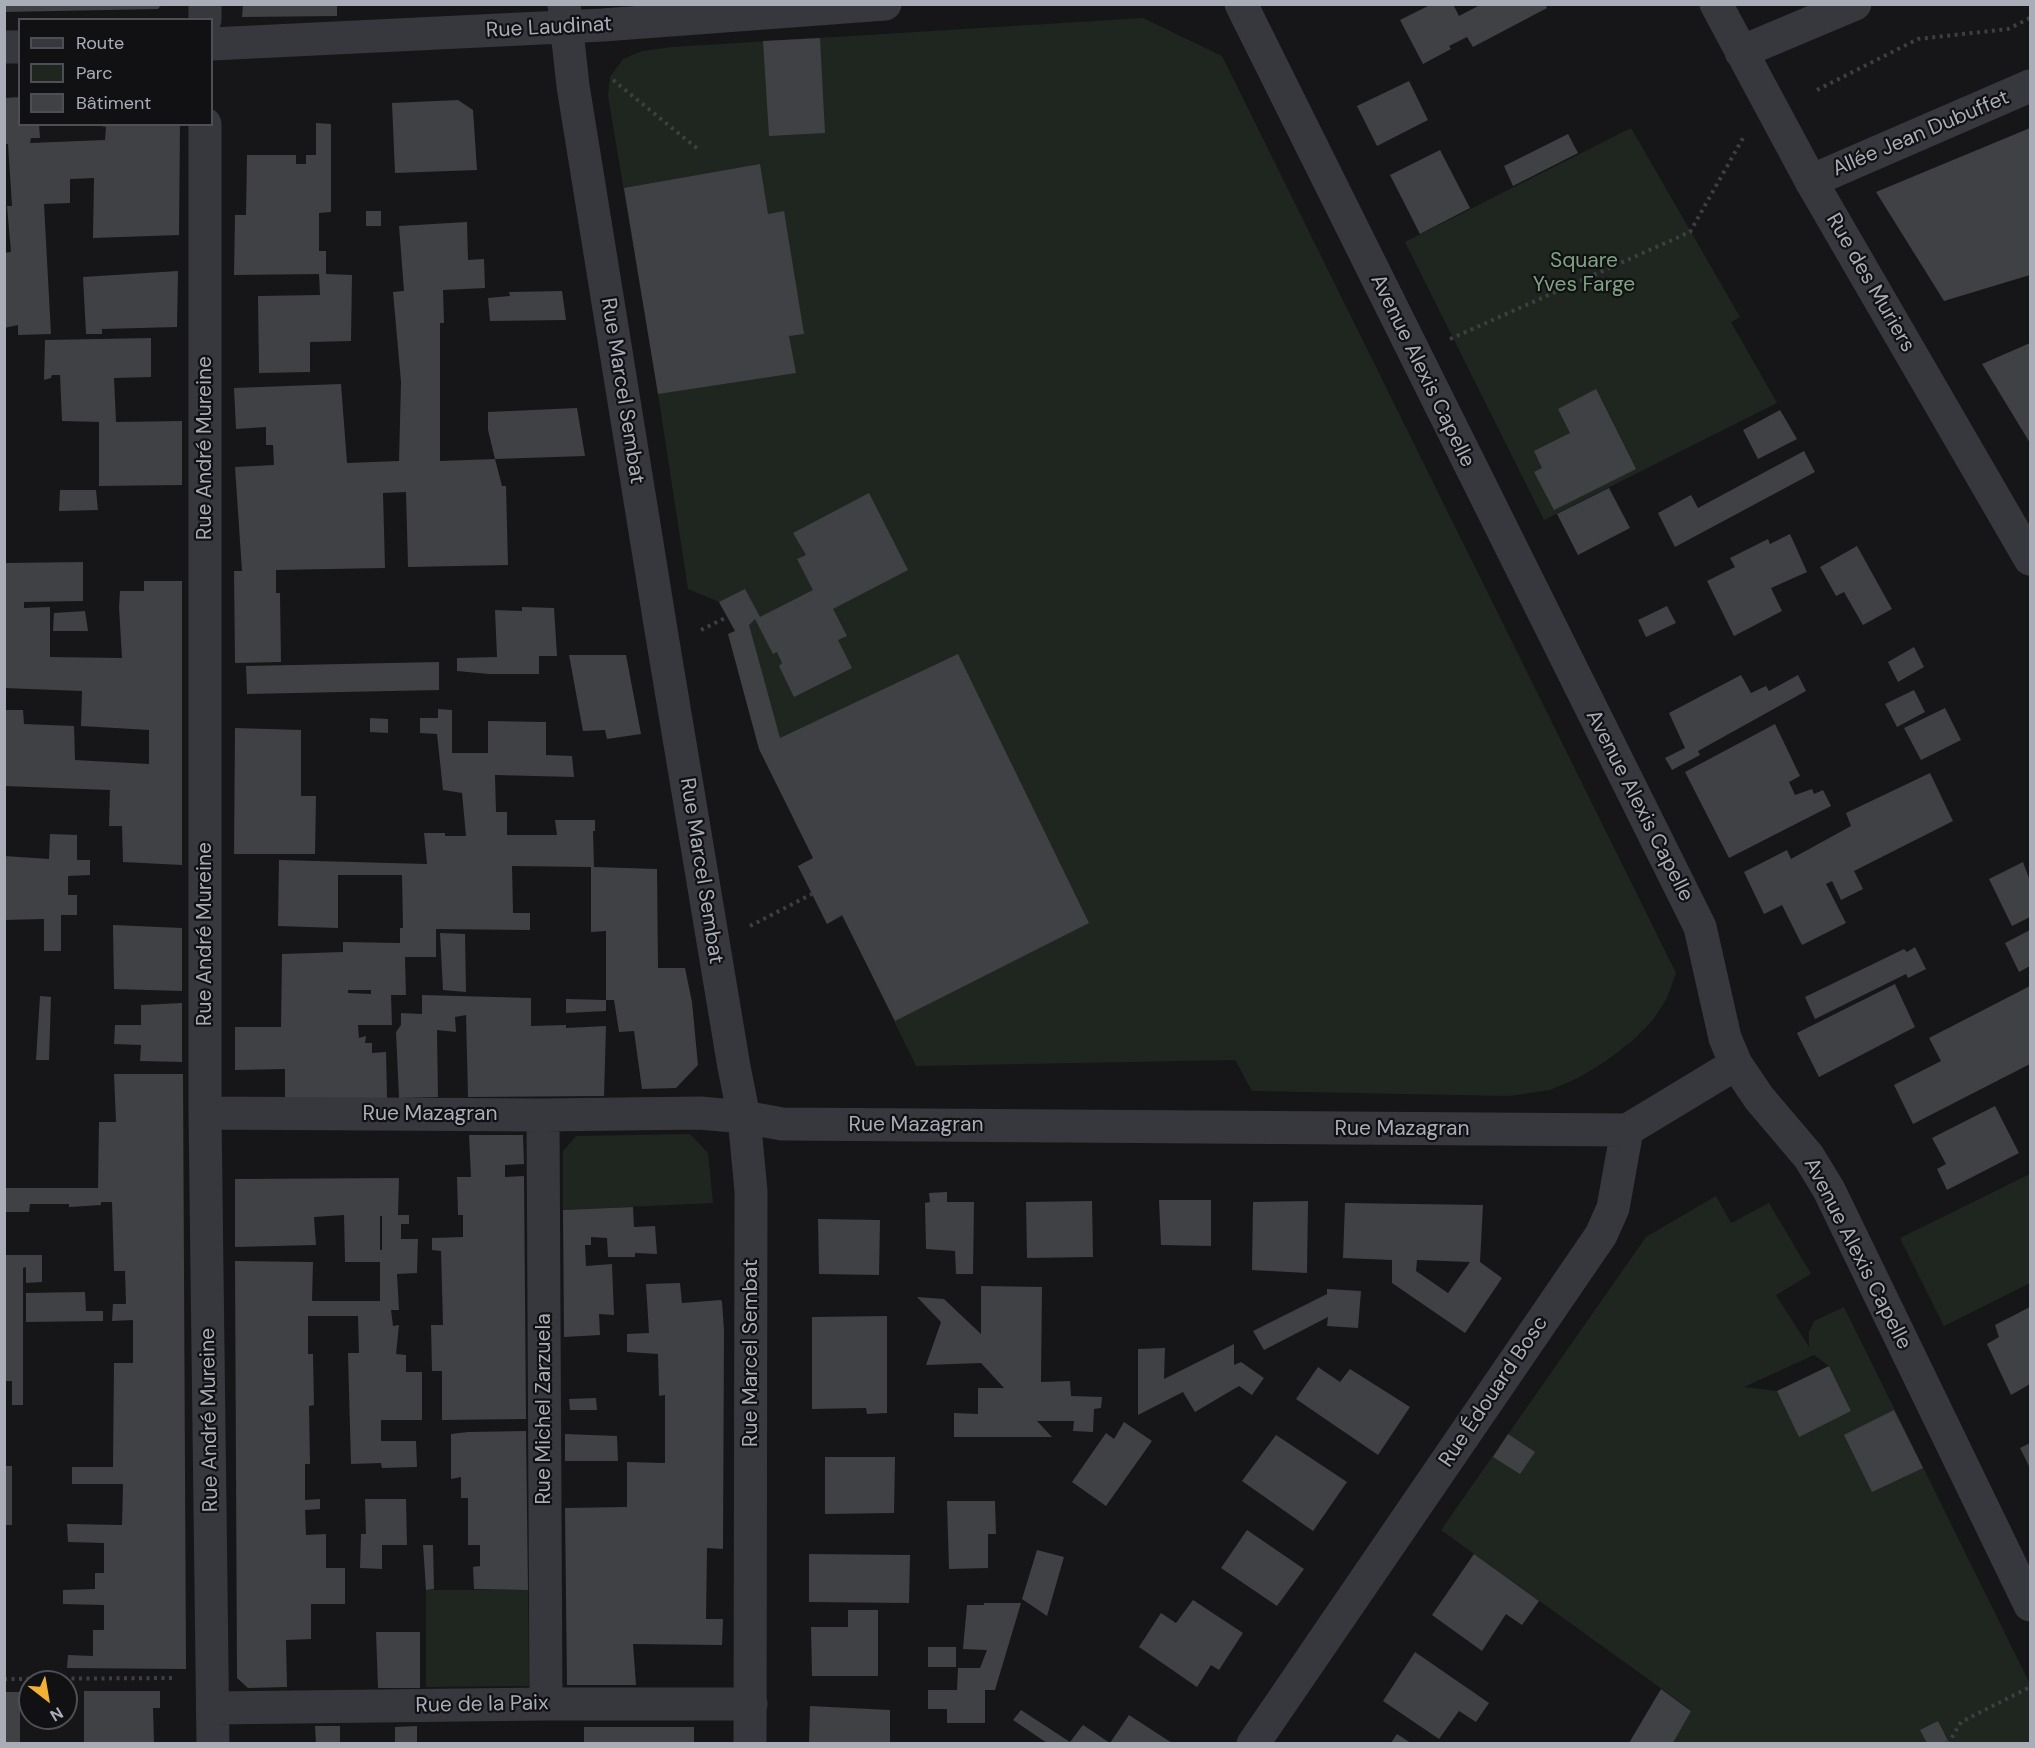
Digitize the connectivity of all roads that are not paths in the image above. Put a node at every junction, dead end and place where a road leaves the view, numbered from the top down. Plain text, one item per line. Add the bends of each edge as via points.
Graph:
1 (885, 4) edge
2 (1241, 4) edge
3 (1716, 4) edge
4 (1855, 4) edge
5 (565, 16) edge
6 (213, 44) edge
7 (1741, 52) junction
8 (2031, 87) edge
9 (205, 126) edge
10 (1811, 181) junction
11 (2031, 559) edge
12 (1737, 1064) junction
13 (205, 1113) junction
14 (543, 1115) junction
15 (744, 1117) junction
16 (1627, 1130) junction
17 (2031, 1605) edge
18 (213, 1693) junction
19 (546, 1704) junction
20 (751, 1704) junction
21 (213, 1743) edge
22 (750, 1743) edge
23 (1253, 1743) edge

1 - 5 street, Rue Laudinat
2 - 12 street, Avenue Alexis Capelle via 1700,927 1725,1038
3 - 7 street, Rue des Muriers
4 - 7 street
5 - 6 street, Rue Laudinat
5 - 15 street, Rue Marcel Sembat via 575,98
7 - 10 street, Rue des Muriers
8 - 10 street, Allée Jean Dubuffet
9 - 13 street, Rue André Mureine
10 - 11 street, Rue des Muriers
12 - 16 street
12 - 17 street, Avenue Alexis Capelle via 1759,1098 1809,1156 1829,1190
13 - 14 street, Rue Mazagran
13 - 18 street, Rue André Mureine
14 - 15 street, Rue Mazagran via 700,1113
14 - 19 street, Rue Michel Zarzuela
15 - 16 street, Rue Mazagran via 782,1124
15 - 20 street, Rue Marcel Sembat via 751,1191
16 - 23 street, Rue Édouard Bosc via 1613,1208 1601,1235
18 - 19 street, Rue de la Paix
18 - 21 street, Rue André Mureine
19 - 20 street, Rue de la Paix
20 - 22 street, Rue Marcel Sembat

